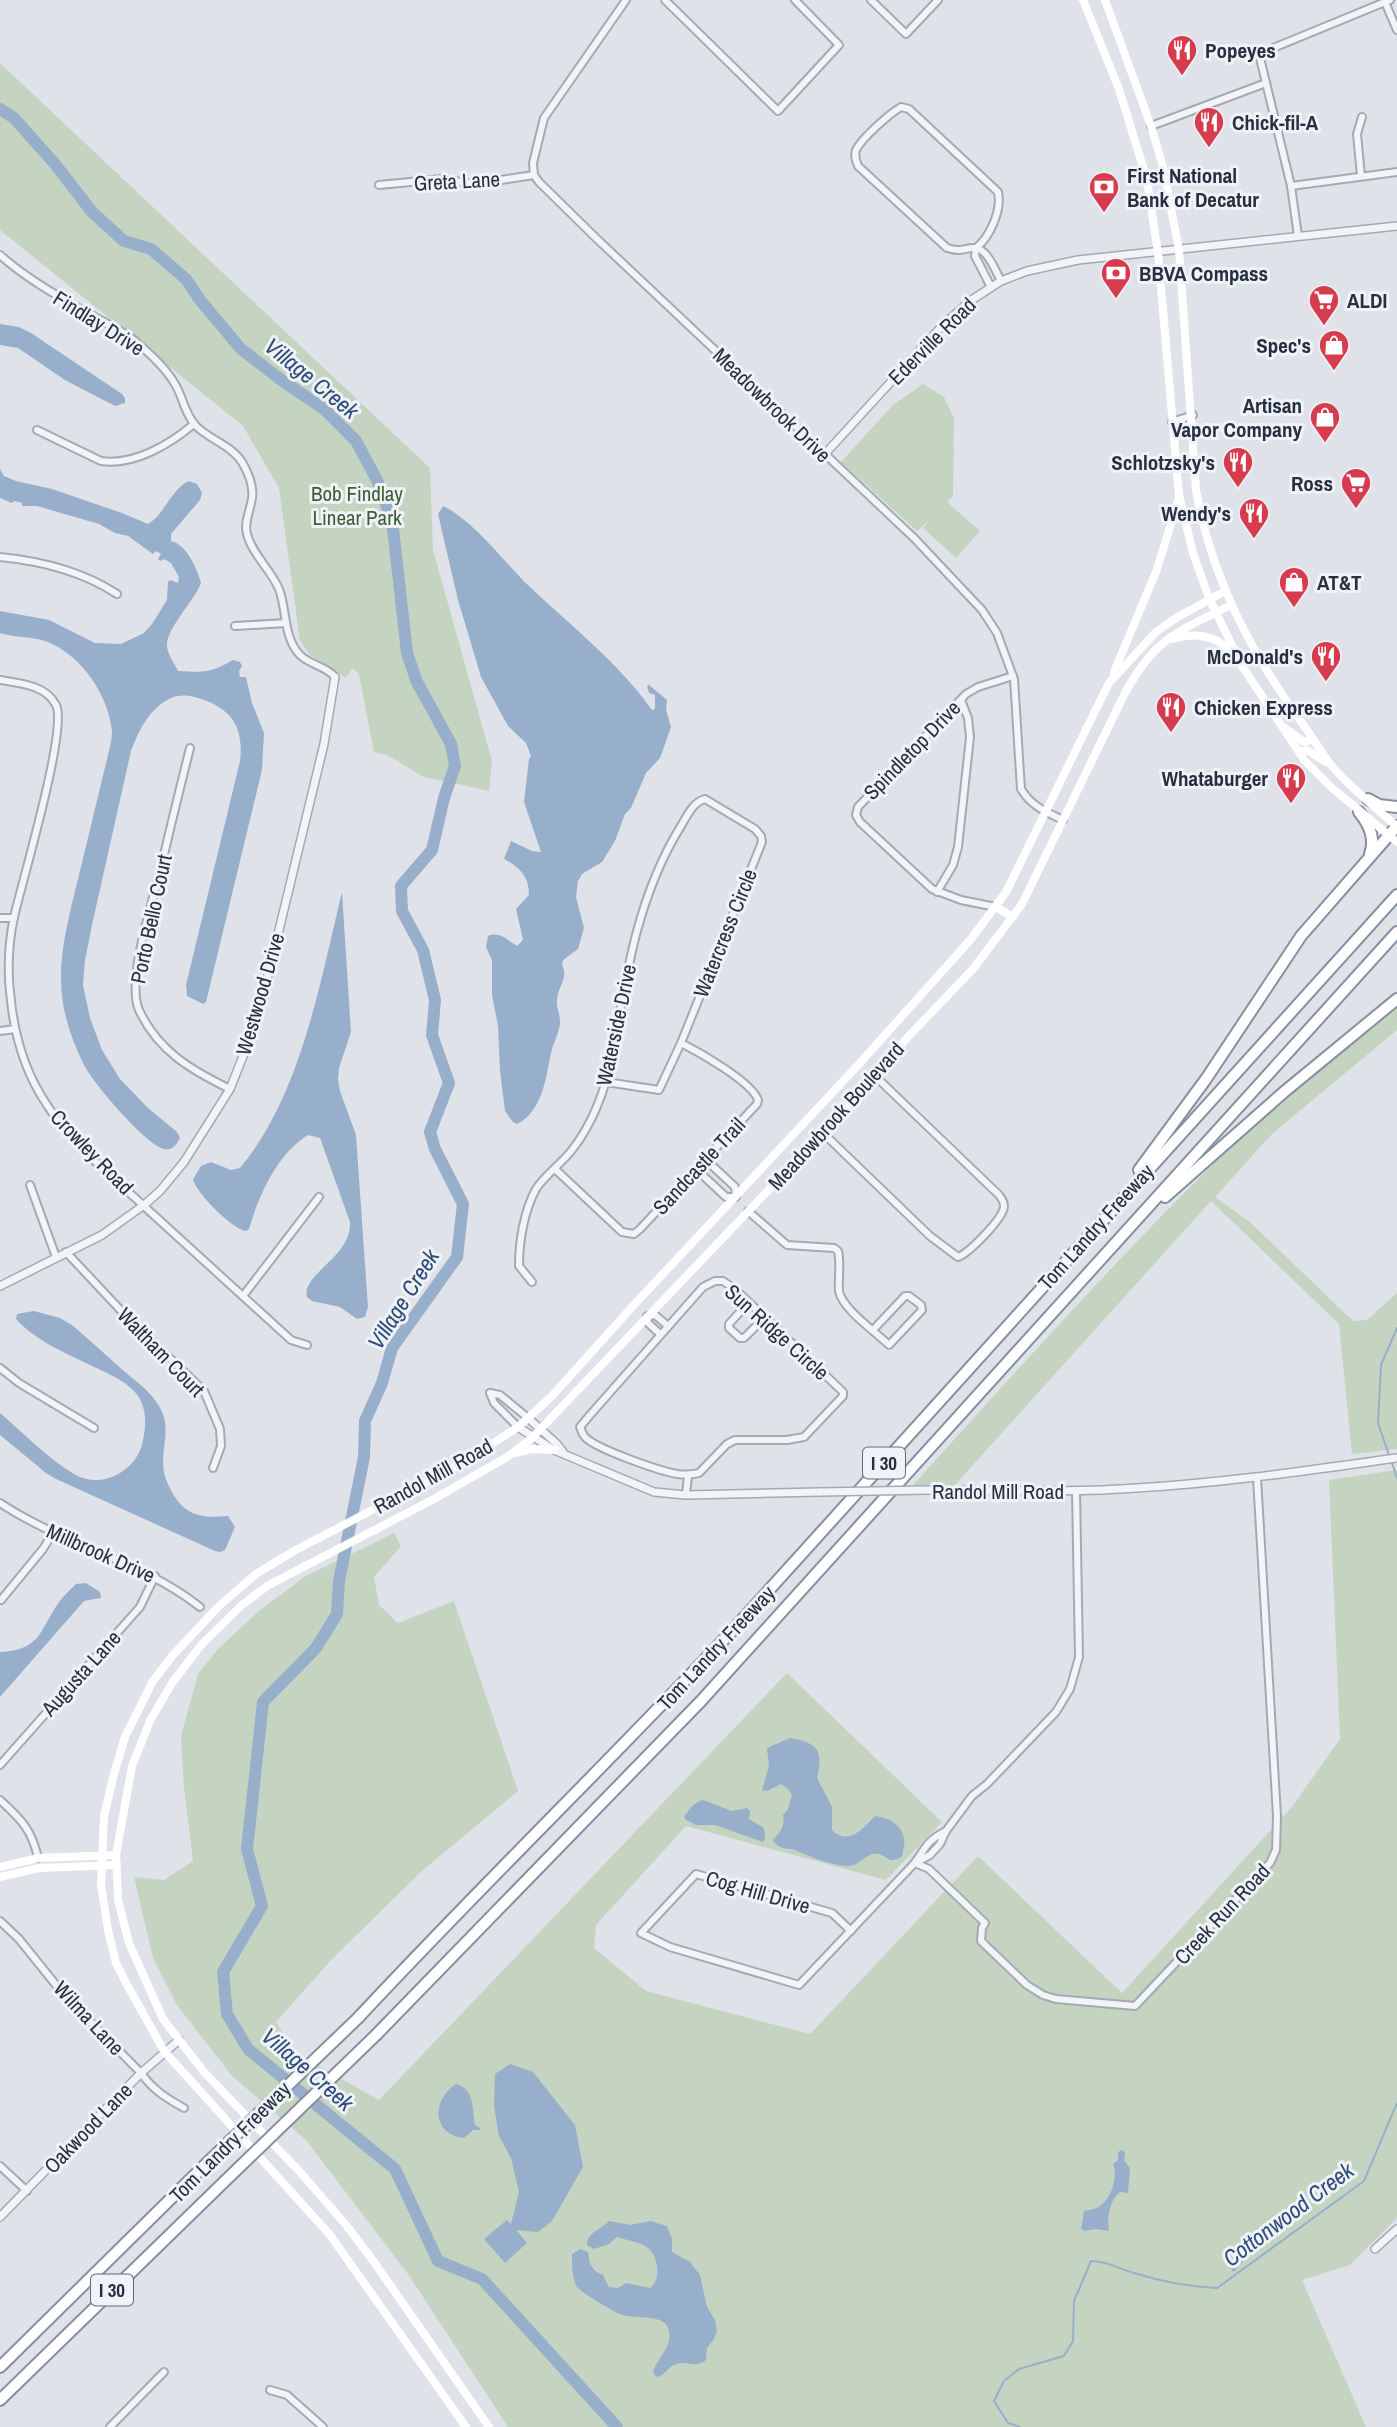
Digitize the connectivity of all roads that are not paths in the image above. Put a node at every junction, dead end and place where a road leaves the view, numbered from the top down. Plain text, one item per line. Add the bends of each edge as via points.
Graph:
1 (626, 0) edge
2 (665, 0) edge
3 (795, 0) edge
4 (872, 0) edge
5 (938, 0) edge
6 (1083, 0) edge
7 (1105, 0) edge
8 (1387, 1) edge
9 (1397, 30) edge
10 (1132, 75) junction
11 (1115, 79) junction
12 (1266, 83) junction
13 (1362, 117) dead end
14 (1151, 126) junction
15 (1397, 172) edge
16 (534, 175) junction
17 (1362, 176) junction
18 (380, 185) dead end
19 (1291, 186) junction
20 (1397, 226) edge
21 (1298, 236) junction
22 (976, 248) junction
23 (1179, 250) junction
24 (1157, 253) junction
25 (0, 255) edge
26 (993, 267) junction
27 (984, 272) junction
28 (1001, 281) junction
29 (991, 287) junction
30 (1193, 415) junction
31 (1172, 422) junction
32 (194, 424) junction
33 (37, 430) dead end
34 (824, 454) junction
35 (1180, 495) junction
36 (0, 557) edge
37 (1225, 591) junction
38 (117, 594) dead end
39 (1209, 598) junction
40 (1231, 605) junction
41 (1216, 612) junction
42 (286, 622) junction
43 (235, 626) dead end
44 (1161, 644) junction
45 (1242, 666) junction
46 (1013, 676) junction
47 (335, 677) joint
48 (0, 680) edge
49 (1109, 682) junction
50 (961, 700) junction
51 (1280, 726) junction
52 (1313, 739) junction
53 (190, 748) dead end
54 (1298, 752) junction
55 (1329, 763) junction
56 (703, 799) joint
57 (1368, 799) junction
58 (1397, 807) edge
59 (1045, 811) junction
60 (1359, 812) junction
61 (1063, 820) junction
62 (1395, 831) edge
63 (1370, 856) junction
64 (937, 892) junction
65 (1397, 895) edge
66 (996, 907) junction
67 (1013, 917) junction
68 (0, 918) edge
69 (14, 918) junction
70 (1397, 932) edge
71 (1397, 999) edge
72 (15, 1029) junction
73 (0, 1031) edge
74 (681, 1043) junction
75 (860, 1063) junction
76 (874, 1075) junction
77 (606, 1082) junction
78 (230, 1089) junction
79 (823, 1133) junction
80 (705, 1159) junction
81 (696, 1169) junction
82 (556, 1170) junction
83 (30, 1185) dead end
84 (319, 1197) dead end
85 (736, 1197) junction
86 (144, 1205) junction
87 (748, 1212) junction
88 (1107, 1215) junction
89 (1124, 1233) junction
90 (66, 1252) junction
91 (55, 1257) junction
92 (532, 1282) dead end
93 (0, 1286) edge
94 (243, 1296) junction
95 (748, 1303) junction
96 (647, 1316) junction
97 (764, 1318) junction
98 (668, 1326) junction
99 (873, 1330) junction
100 (660, 1334) junction
101 (307, 1345) dead end
102 (0, 1368) edge
103 (528, 1418) junction
104 (518, 1427) junction
105 (94, 1428) dead end
106 (541, 1430) junction
107 (534, 1437) junction
108 (554, 1450) junction
109 (563, 1452) junction
110 (507, 1457) junction
111 (1397, 1458) edge
112 (213, 1468) dead end
113 (688, 1475) junction
114 (1257, 1478) junction
115 (1076, 1491) junction
116 (686, 1494) junction
117 (0, 1503) edge
118 (54, 1531) junction
119 (155, 1576) junction
120 (1, 1600) edge
121 (200, 1607) dead end
122 (0, 1765) edge
123 (0, 1800) edge
124 (102, 1856) junction
125 (38, 1858) junction
126 (116, 1860) junction
127 (915, 1863) junction
128 (102, 1865) junction
129 (0, 1867) edge
130 (0, 1877) edge
131 (0, 1921) edge
132 (851, 1931) junction
133 (179, 2040) junction
134 (164, 2051) junction
135 (141, 2073) junction
136 (184, 2108) dead end
137 (0, 2166) edge
138 (27, 2191) junction
139 (0, 2217) edge
140 (1397, 2229) edge
141 (1375, 2249) dead end
142 (0, 2367) edge
143 (164, 2372) dead end
144 (270, 2390) dead end
145 (0, 2400) edge
146 (110, 2427) edge
147 (323, 2427) edge
148 (466, 2427) edge
149 (489, 2427) edge

1 - 16 street via 544,118
2 - 3 street via 778,111 839,44
4 - 5 street via 906,34
6 - 11 main road
7 - 10 main road
8 - 9 street
8 - 12 street via 1266,51 1259,62
10 - 11 main road
10 - 14 main road
11 - 24 main road via 1147,180
12 - 14 street
12 - 19 street
13 - 17 street via 1357,134
14 - 23 main road
15 - 17 street
16 - 18 street, Greta Lane via 474,184 442,179
16 - 34 street, Meadowbrook Drive
17 - 19 street
19 - 21 street
20 - 21 street, Ederville Road
21 - 23 street, Ederville Road
22 - 22 street via 960,252 947,248 858,166 857,149 892,112 909,109 998,192 998,209 984,242
22 - 26 street via 984,251
22 - 27 street
23 - 24 street, Ederville Road
23 - 30 main road
24 - 28 street, Ederville Road via 1078,260
24 - 31 main road
25 - 32 street, Findlay Drive via 48,291 134,340 174,381
26 - 27 street
26 - 28 street
27 - 29 street
28 - 29 street, Ederville Road
29 - 34 street, Ederville Road via 942,326
30 - 31 street
30 - 37 main road via 1201,520
31 - 35 main road
32 - 33 street via 142,455 108,462
32 - 42 street, Findlay Drive via 233,452 245,467 253,496 246,524 248,537 272,574
34 - 46 street, Meadowbrook Drive via 982,610 997,633
35 - 39 main road
35 - 49 main road via 1153,581
36 - 38 street via 90,577
37 - 39 main road, Meadowbrook Boulevard
37 - 40 main road
39 - 41 main road
39 - 49 main road, Meadowbrook Boulevard via 1156,632
40 - 41 main road, Meadowbrook Boulevard
40 - 52 main road via 1277,689
41 - 44 main road, Meadowbrook Boulevard
41 - 45 main road
42 - 43 street
42 - 47 street, Findlay Drive via 298,653
44 - 45 main road via 1187,634 1207,637 1228,649
44 - 61 main road, Meadowbrook Boulevard via 1140,666
45 - 51 main road
46 - 50 street, Spindletop Drive via 978,687
46 - 59 street, Meadowbrook Drive via 1021,789
47 - 78 street, Westwood Drive via 324,744 257,1021
48 - 69 street, Crowley Road via 38,689 56,704 60,716
49 - 59 main road, Meadowbrook Boulevard
50 - 64 street via 968,718 969,750 958,847
50 - 64 street, Spindletop Drive via 858,807 856,815
51 - 52 main road via 1304,742
51 - 54 main road
52 - 55 main road
53 - 78 street, Porto Bello Court via 138,959 136,1000 161,1046
54 - 55 main road via 1307,750
54 - 60 main road
55 - 57 main road
56 - 74 street, Watercress Circle via 755,829 762,842
56 - 77 street, Waterside Drive via 670,844 653,881 629,959
57 - 58 highway
57 - 62 main road
59 - 61 street, Meadowbrook Drive
59 - 66 main road, Meadowbrook Boulevard
60 - 62 main road
60 - 63 highway via 1372,838
61 - 67 main road, Meadowbrook Boulevard
62 - 63 highway
63 - 88 highway via 1301,936 1206,1079
64 - 66 street
65 - 88 highway, Tom Landry Freeway / I 30
66 - 67 main road
66 - 75 main road, Meadowbrook Boulevard
67 - 76 main road, Meadowbrook Boulevard via 973,969
68 - 69 street
69 - 72 street, Crowley Road via 8,958
70 - 89 highway, Tom Landry Freeway / I 30
71 - 89 highway
72 - 73 street
72 - 86 street, Crowley Road via 18,1046 48,1108 99,1165
74 - 77 street, Watercress Circle via 659,1090
74 - 80 street, Sandcastle Trail via 756,1095 757,1104
75 - 76 main road
75 - 85 main road, Meadowbrook Boulevard
76 - 79 main road, Meadowbrook Boulevard
76 - 79 street via 1003,1200 1003,1210 982,1236 962,1256 947,1250
77 - 82 street, Waterside Drive via 574,1149
78 - 86 street, Westwood Drive via 184,1163
79 - 87 main road, Meadowbrook Boulevard
80 - 81 street, Sandcastle Trail
80 - 85 street via 736,1187
81 - 82 street, Sandcastle Trail via 635,1234 622,1232
81 - 85 street via 726,1197
82 - 92 street, Waterside Drive via 537,1187 525,1219 519,1266
83 - 91 street
84 - 94 street
85 - 87 main road
85 - 103 main road, Meadowbrook Boulevard
86 - 90 street, Westwood Drive via 103,1235
86 - 94 street, Crowley Road
87 - 96 main road, Meadowbrook Boulevard
87 - 99 street via 787,1245 838,1251 841,1296
88 - 142 highway, Tom Landry Freeway / I 30, bridge via 642,1727 358,2018
89 - 145 highway, Tom Landry Freeway / I 30, bridge via 701,1701 376,2035
90 - 91 street, Westwood Drive
90 - 112 street, Waltham Court via 204,1391 220,1429 221,1447
91 - 93 street, Westwood Drive
94 - 101 street, Crowley Road via 291,1340
95 - 97 street, Sun Ridge Circle
95 - 97 street via 729,1324 734,1333 744,1338
95 - 98 street, Sun Ridge Circle via 723,1281 715,1281 703,1287
96 - 98 street via 655,1315
96 - 100 street
96 - 106 main road, Meadowbrook Boulevard
97 - 113 street, Sun Ridge Circle via 843,1396 804,1437 735,1440 699,1473
98 - 100 street, Sun Ridge Circle
99 - 99 street via 889,1345 922,1310 921,1305 905,1296
100 - 113 street, Sun Ridge Circle via 580,1427 587,1439 617,1453
102 - 105 street
103 - 104 main road, Meadowbrook Boulevard
103 - 104 street, Randol Mill Road via 500,1395 490,1393
103 - 106 street, Randol Mill Road
104 - 107 street, Randol Mill Road
104 - 124 main road, Randol Mill Road via 464,1462 256,1574 219,1606 173,1654 125,1737 104,1816
106 - 107 main road, Meadowbrook Boulevard
106 - 109 street, Randol Mill Road
107 - 108 street, Randol Mill Road
107 - 110 main road, Meadowbrook Boulevard
108 - 109 street, Randol Mill Road
108 - 110 main road
109 - 116 street, Randol Mill Road via 654,1492
110 - 126 main road, Meadowbrook Boulevard via 267,1586 202,1644 150,1721 132,1766
111 - 114 street, Randol Mill Road
113 - 116 street
114 - 115 street, Randol Mill Road
114 - 127 street, Creek Run Road via 1277,1816 1276,1850 1270,1863 1135,2006 1056,1999 1030,1988 981,1941 985,1923 929,1869
115 - 116 street, Randol Mill Road, bridge
115 - 127 street via 1079,1657 1074,1680 1056,1712 972,1796 946,1831 933,1837
117 - 118 street, Millbrook Drive
118 - 119 street, Millbrook Drive
118 - 120 street
119 - 121 street, Millbrook Drive
119 - 122 street, Augusta Lane via 140,1607
123 - 125 street via 27,1828
124 - 125 main road
124 - 126 main road
124 - 128 main road, Randol Mill Road
125 - 129 main road
126 - 128 main road
126 - 133 main road, Meadowbrook Boulevard via 118,1900 129,1943 163,2019
127 - 132 street
128 - 130 main road via 39,1868
128 - 134 main road, Randol Mill Road via 101,1884 116,1963
131 - 135 street, Wilma Lane
132 - 132 street, Cog Hill Drive via 832,1913 696,1874 641,1933 670,1947 799,1984
133 - 134 street, Oakwood Lane
133 - 149 main road, Meadowbrook Boulevard via 346,2225
134 - 135 street, Oakwood Lane
134 - 148 main road, Randol Mill Road via 330,2235
135 - 136 street, Wilma Lane via 157,2092
135 - 138 street, Oakwood Lane
137 - 138 street
138 - 139 street, Oakwood Lane
140 - 141 street
143 - 146 street
144 - 147 street via 287,2395

